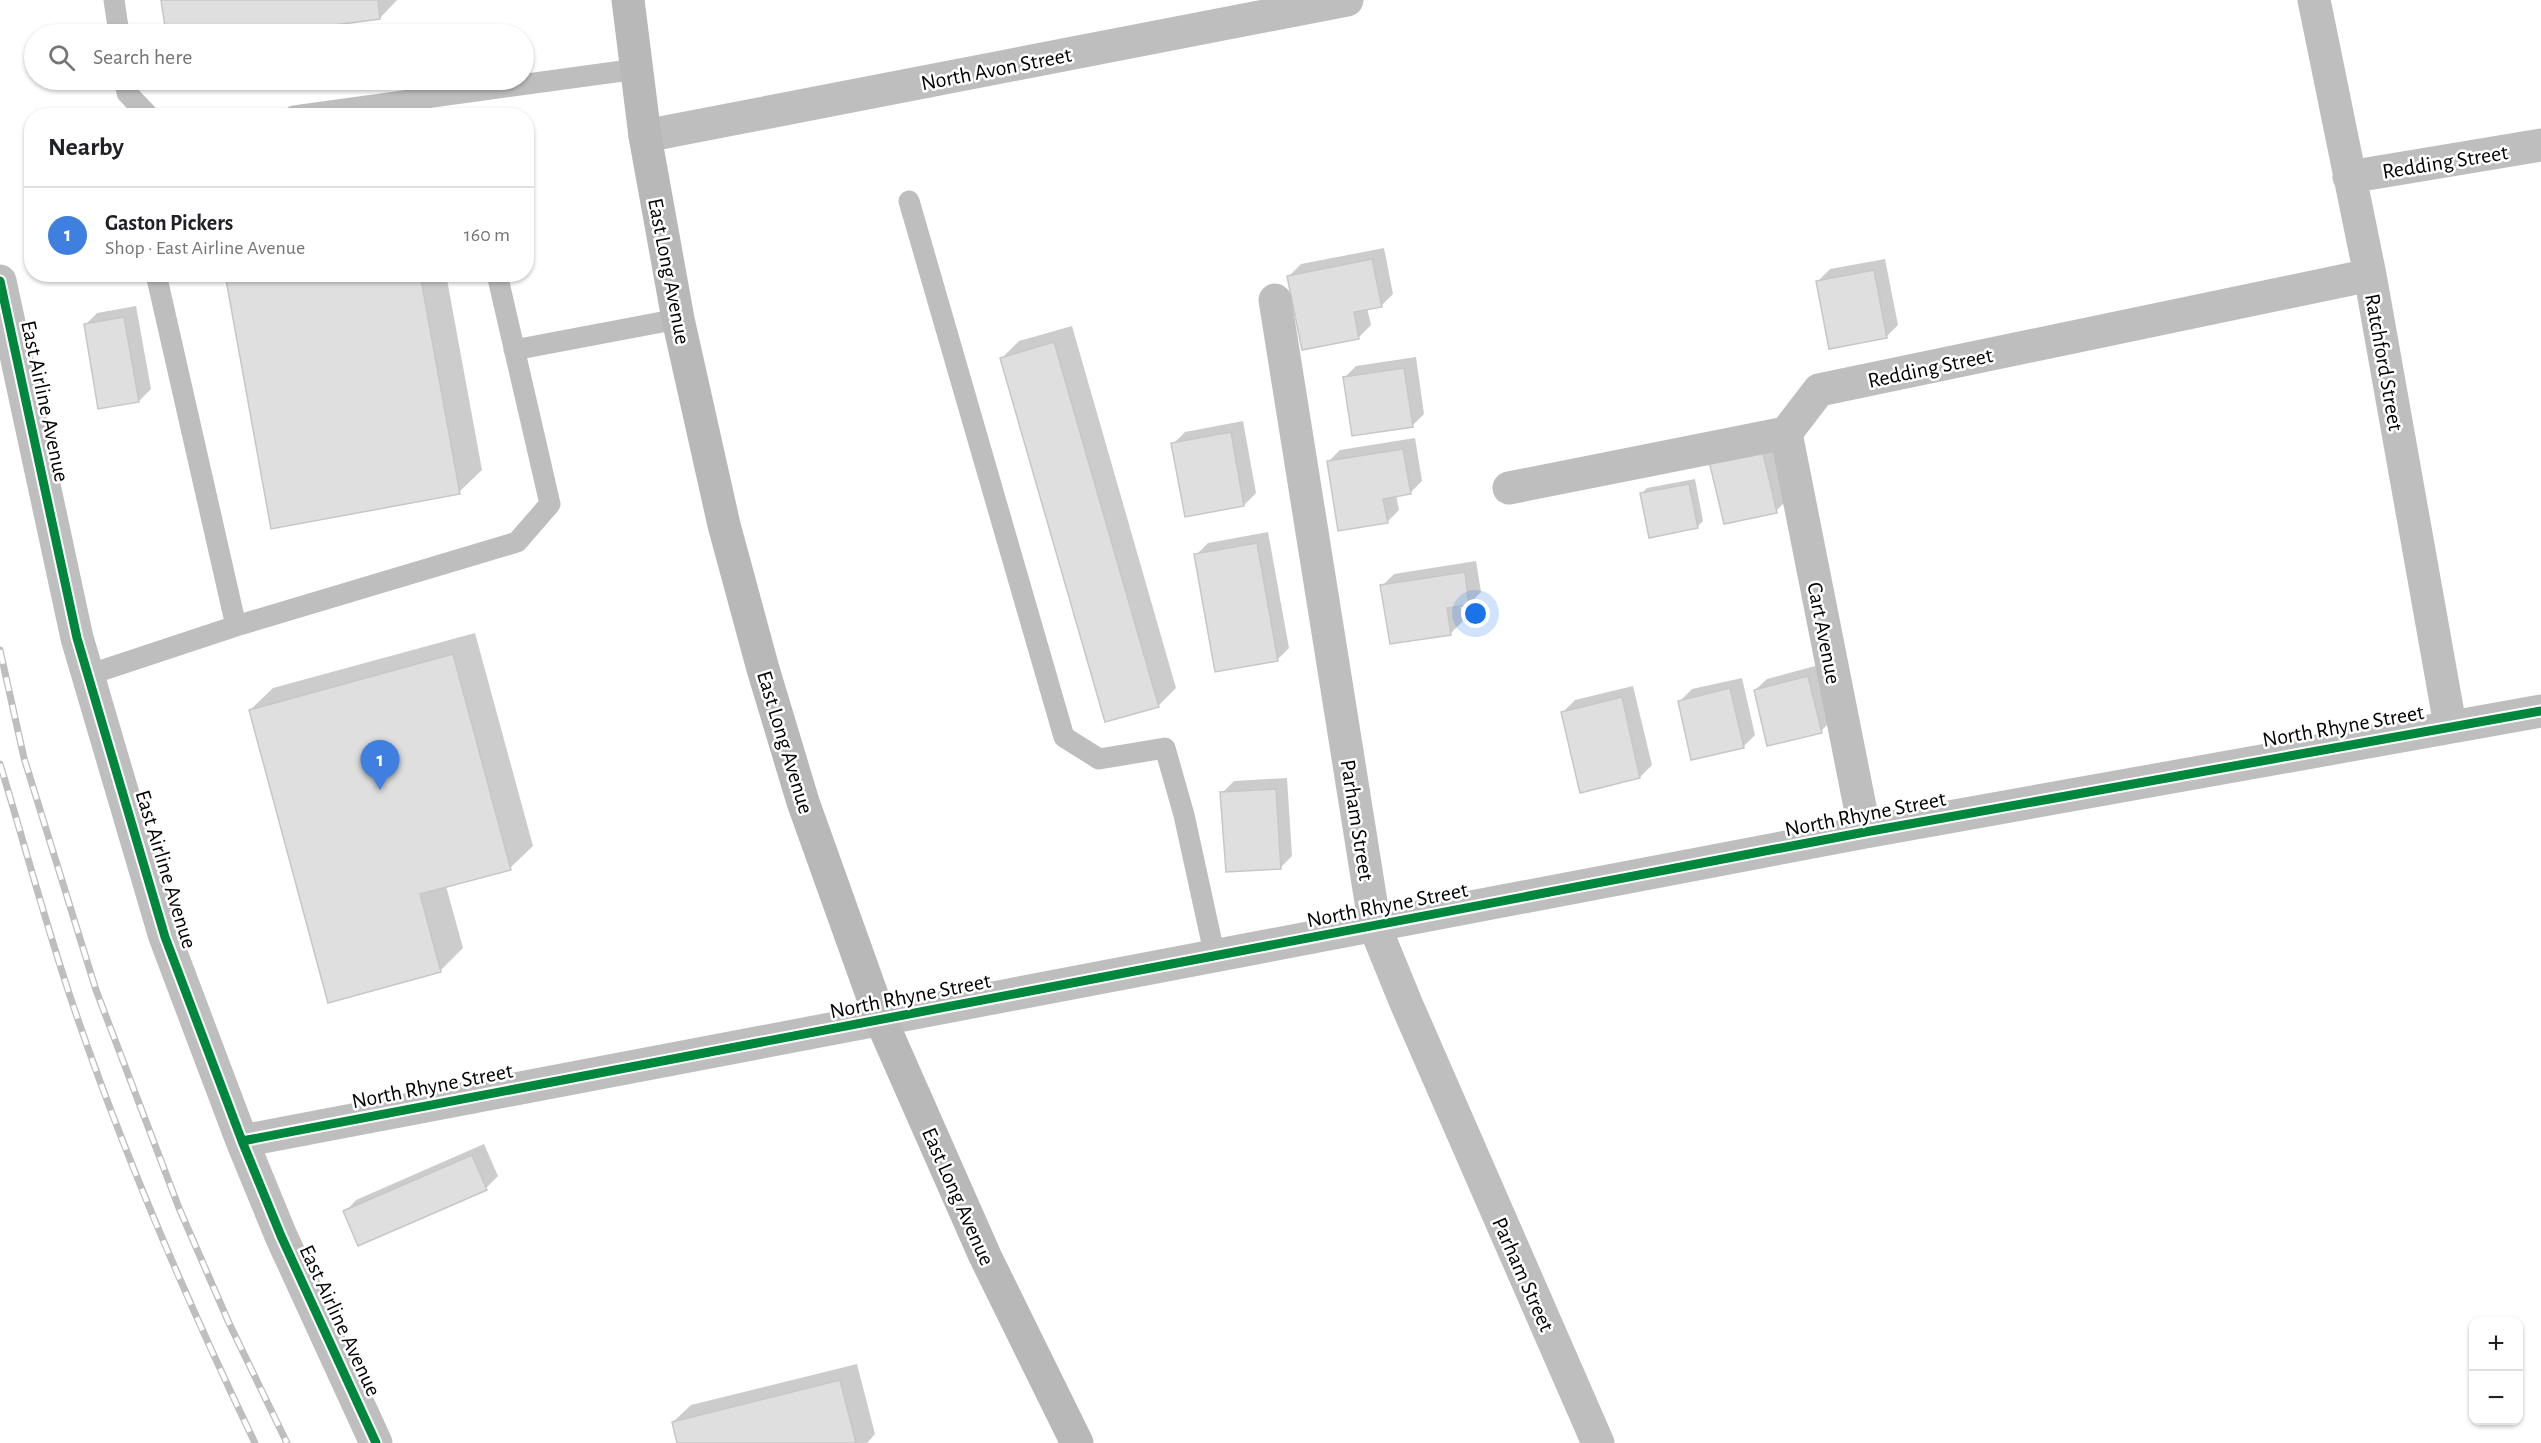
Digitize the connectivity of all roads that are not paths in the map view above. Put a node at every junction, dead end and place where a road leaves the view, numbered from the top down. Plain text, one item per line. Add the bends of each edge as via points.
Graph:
1 (114, 0) edge
2 (628, 0) edge
3 (1347, 0) edge
4 (2314, 0) edge
5 (118, 24) edge
6 (637, 69) junction
7 (534, 83) edge
8 (127, 90) edge
9 (484, 90) edge
10 (141, 108) edge
11 (352, 108) edge
12 (645, 136) junction
13 (2541, 145) edge
14 (2349, 177) junction
15 (909, 201) dead end
16 (2370, 274) junction
17 (0, 281) edge
18 (158, 282) edge
19 (499, 282) edge
20 (1275, 300) dead end
21 (678, 319) junction
22 (514, 350) junction
23 (1786, 433) junction
24 (1509, 488) dead end
25 (236, 626) junction
26 (88, 675) junction
27 (2541, 711) edge
28 (2450, 725) junction
29 (1865, 832) junction
30 (1375, 927) junction
31 (1215, 957) junction
32 (880, 1020) junction
33 (242, 1141) junction
34 (376, 1443) edge
35 (1077, 1443) edge
36 (1598, 1443) edge

1 - 5 lane
2 - 6 main road, East Long Avenue
3 - 12 street, North Avon Street
4 - 14 street, Ratchford Street
6 - 7 lane
6 - 12 main road, East Long Avenue
8 - 10 lane
9 - 11 lane
12 - 21 main road, East Long Avenue
13 - 14 street, Redding Street
14 - 16 street, Ratchford Street
15 - 31 lane via 1064,737 1099,759 1165,748
16 - 23 street, Redding Street via 1819,390
16 - 28 street, Ratchford Street
17 - 26 street, East Airline Avenue
18 - 25 lane
19 - 22 lane
20 - 30 street, Parham Street
21 - 22 lane
21 - 32 main road, East Long Avenue via 724,525 763,669 803,802
22 - 25 lane via 550,504 517,542
23 - 24 street
23 - 29 street, Cart Avenue
25 - 26 lane
26 - 33 street, East Airline Avenue via 165,937
27 - 28 street, North Rhyne Street
28 - 29 street, North Rhyne Street
29 - 30 street, North Rhyne Street
30 - 31 street, North Rhyne Street
30 - 36 street, Parham Street
31 - 32 street, North Rhyne Street
32 - 33 street, North Rhyne Street
32 - 35 main road, East Long Avenue via 985,1256
33 - 34 street, East Airline Avenue via 280,1236

